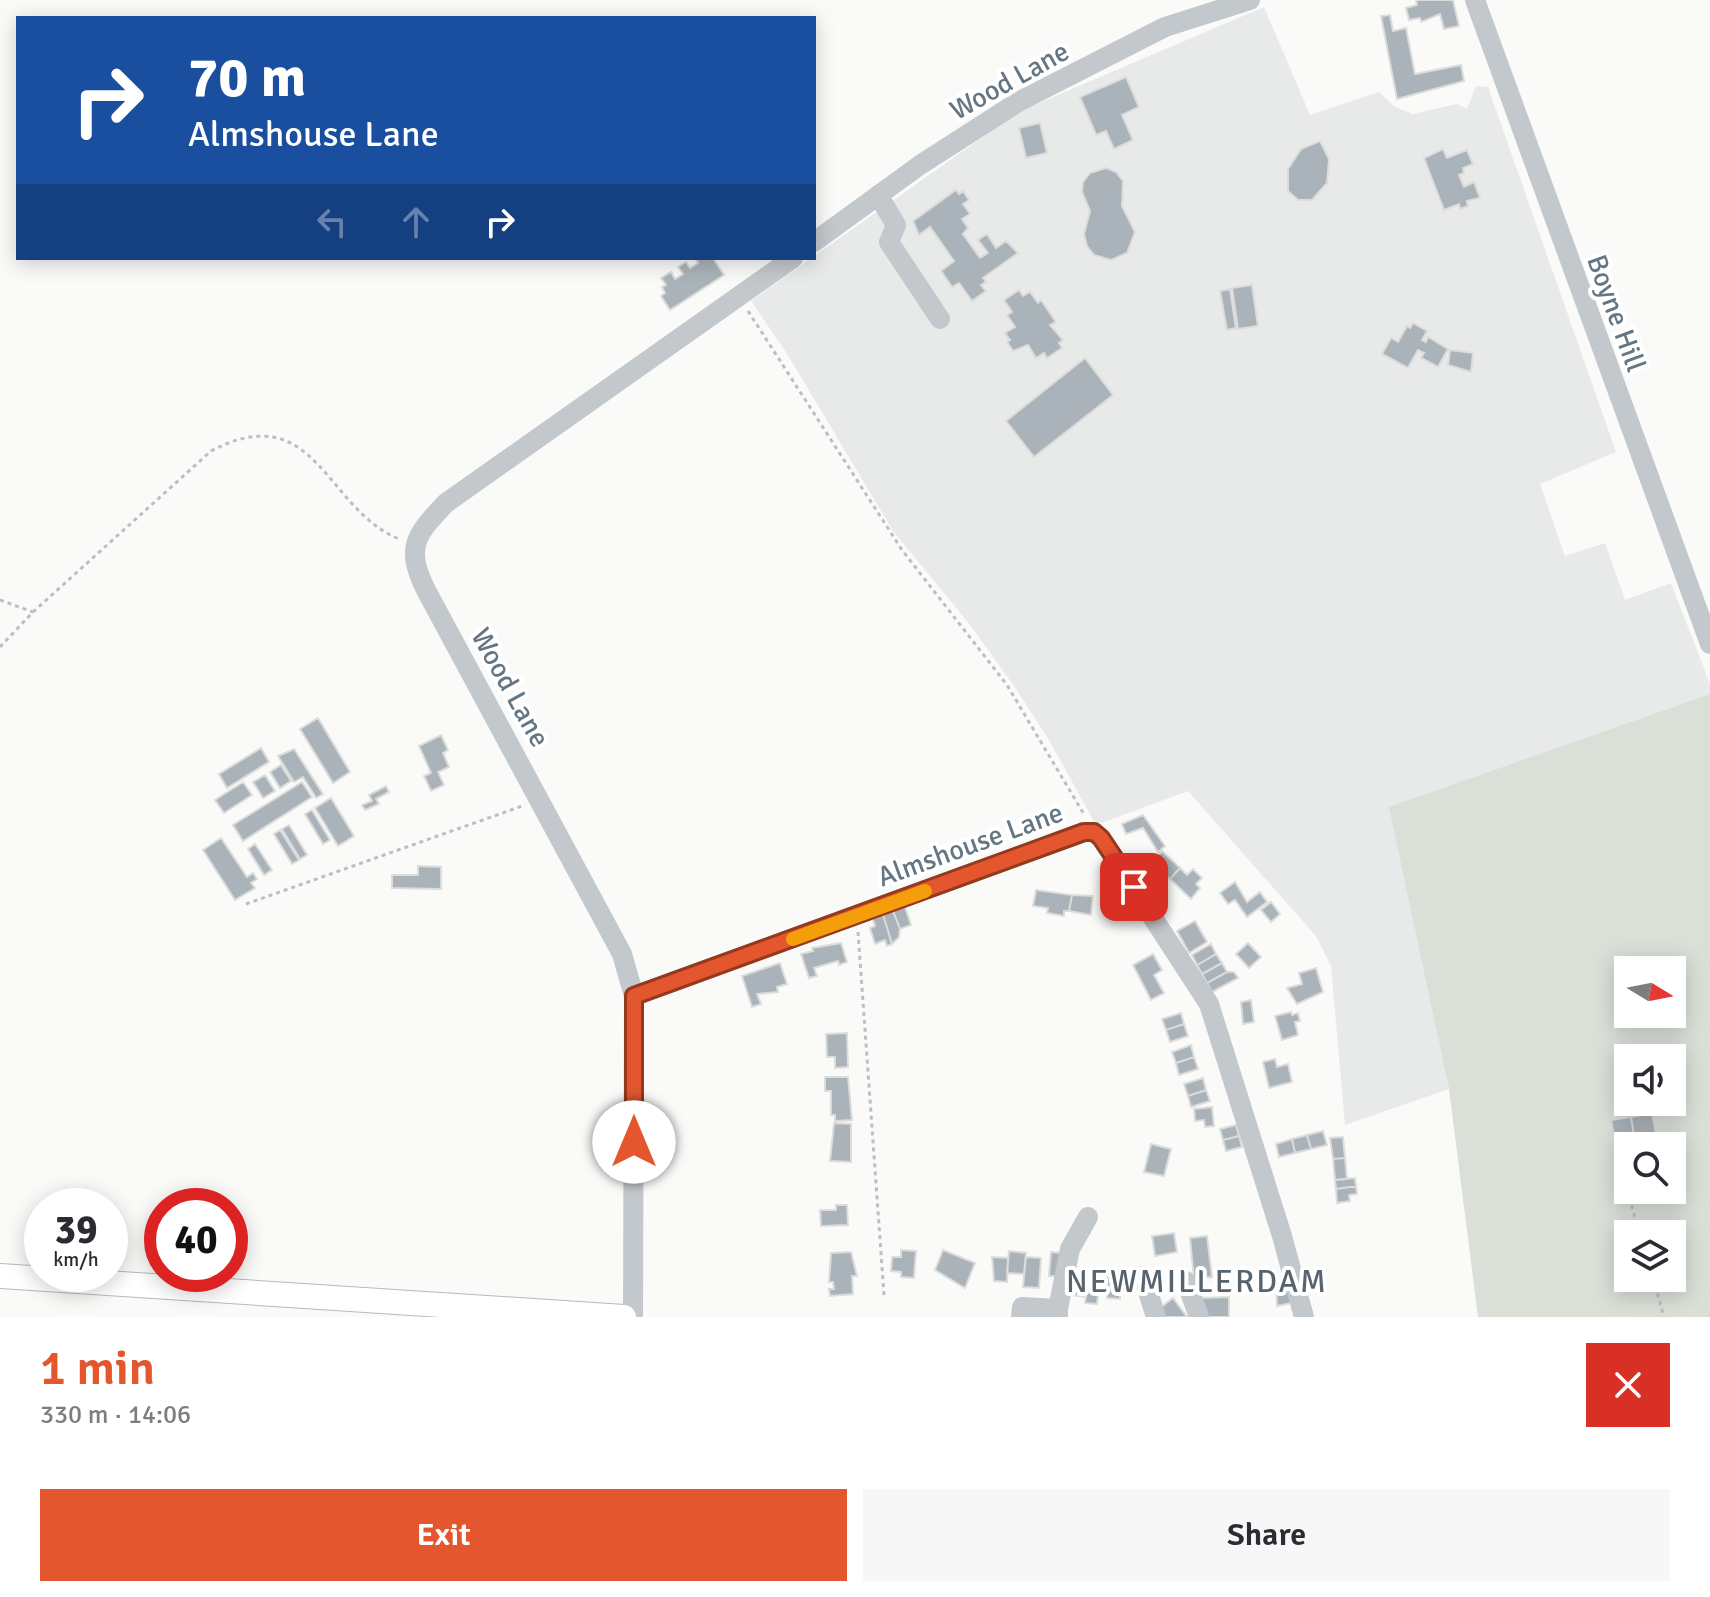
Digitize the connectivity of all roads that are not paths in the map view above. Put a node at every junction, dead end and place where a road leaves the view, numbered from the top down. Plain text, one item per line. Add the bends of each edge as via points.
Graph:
1 (1250, 0) edge
2 (1475, 0) edge
3 (878, 195) junction
4 (816, 241) edge
5 (790, 260) edge
6 (940, 319) dead end
7 (1710, 644) edge
8 (634, 996) junction
9 (1088, 1217) dead end
10 (0, 1276) edge
11 (1143, 1276) dead end
12 (1186, 1281) dead end
13 (1058, 1313) edge
14 (624, 1317) edge
15 (633, 1317) edge
16 (1021, 1317) edge
17 (1156, 1317) edge
18 (1199, 1317) edge
19 (1304, 1317) edge

1 - 3 street, Wood Lane via 1165,27 1018,102
2 - 7 street, Boyne Hill
3 - 4 street, Wood Lane
3 - 6 street via 896,225 889,242
5 - 8 street, Wood Lane via 446,503 414,545 415,568 622,954
8 - 15 street, Wood Lane
8 - 19 street, Almshouse Lane via 1094,832 1204,994
9 - 13 street via 1070,1249
10 - 14 main road
11 - 17 street
12 - 18 street
13 - 16 street via 1022,1307

